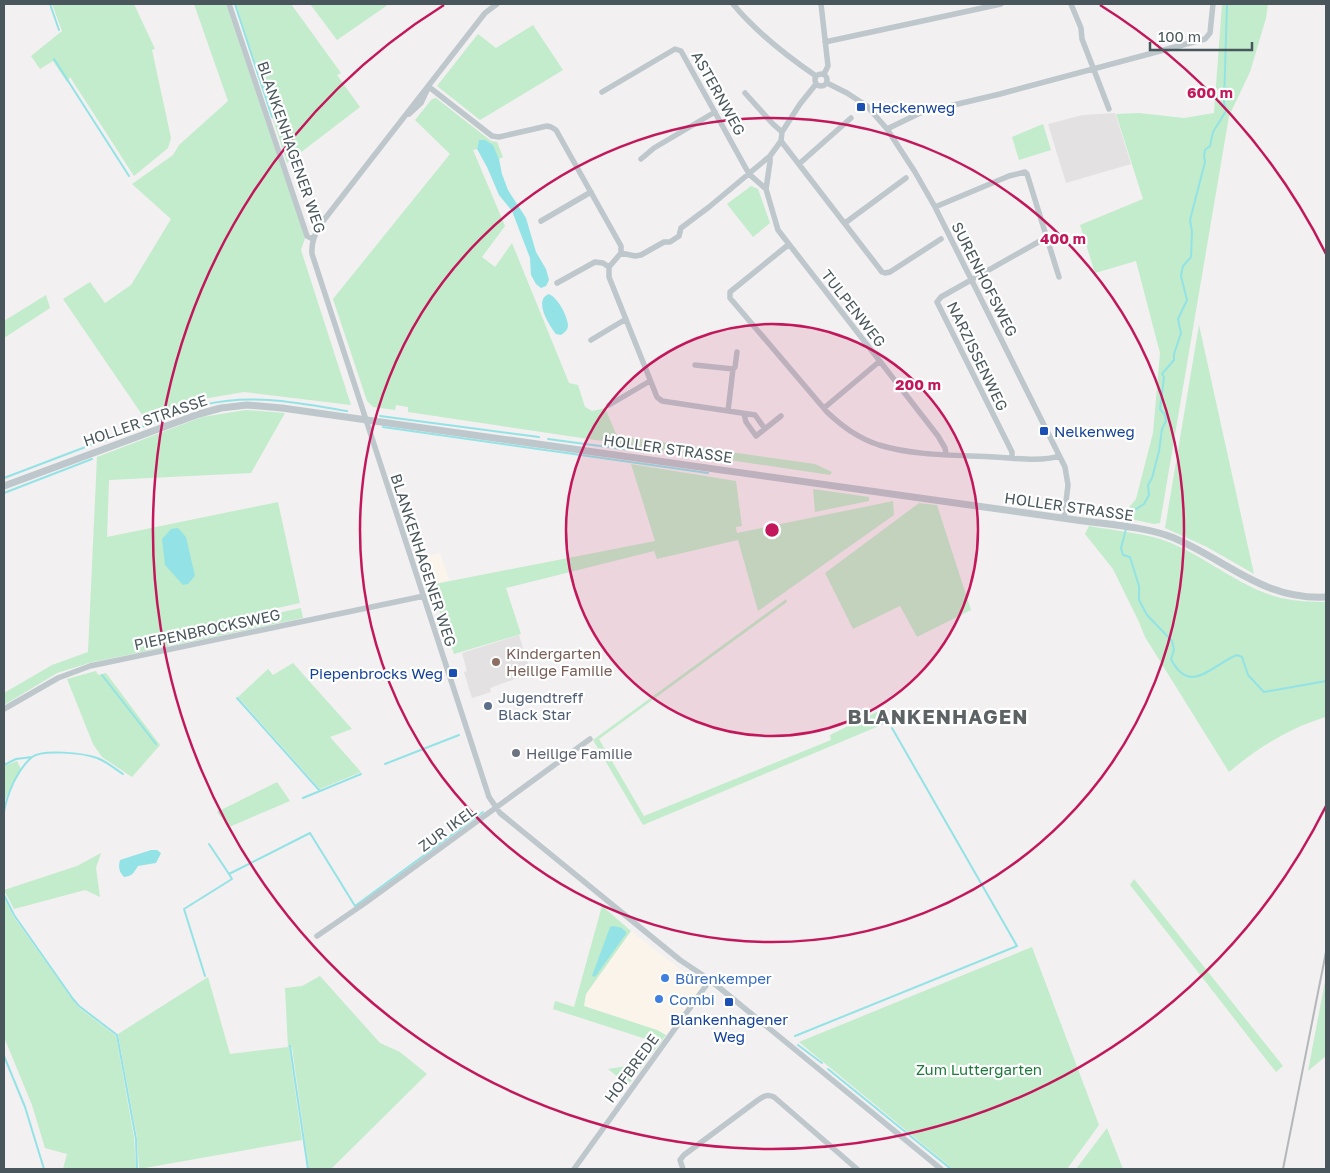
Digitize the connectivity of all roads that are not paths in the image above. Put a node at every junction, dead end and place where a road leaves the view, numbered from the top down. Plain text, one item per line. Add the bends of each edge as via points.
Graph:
1 (229, 4) edge
2 (497, 4) edge
3 (733, 4) edge
4 (821, 4) edge
5 (1001, 4) edge
6 (1071, 4) edge
7 (1213, 4) edge
8 (982, 6) edge
9 (825, 42) junction
10 (1094, 69) junction
11 (824, 74) junction
12 (816, 76) junction
13 (827, 82) junction
14 (816, 84) junction
15 (428, 87) junction
16 (602, 92) dead end
17 (746, 93) dead end
18 (1109, 109) dead end
19 (714, 112) junction
20 (851, 118) dead end
21 (887, 129) junction
22 (782, 132) junction
23 (781, 141) junction
24 (770, 156) junction
25 (641, 159) dead end
26 (799, 164) junction
27 (750, 174) junction
28 (906, 178) dead end
29 (766, 189) junction
30 (591, 192) junction
31 (935, 207) junction
32 (541, 221) dead end
33 (845, 223) junction
34 (313, 239) junction
35 (941, 239) dead end
36 (1047, 239) junction
37 (788, 245) junction
38 (622, 253) junction
39 (610, 267) junction
40 (1059, 277) dead end
41 (972, 280) junction
42 (557, 283) dead end
43 (626, 320) junction
44 (591, 340) dead end
45 (737, 352) dead end
46 (880, 361) junction
47 (695, 365) dead end
48 (733, 369) junction
49 (650, 381) junction
50 (609, 405) dead end
51 (824, 408) junction
52 (728, 410) junction
53 (744, 414) junction
54 (781, 416) dead end
55 (365, 418) junction
56 (765, 429) junction
57 (946, 454) junction
58 (1059, 456) junction
59 (1012, 458) junction
60 (4, 486) edge
61 (1064, 518) junction
62 (424, 596) junction
63 (1326, 597) edge
64 (4, 709) edge
65 (590, 739) dead end
66 (495, 808) junction
67 (317, 936) dead end
68 (710, 980) junction
69 (574, 1169) edge
70 (683, 1169) edge
71 (857, 1169) edge
72 (942, 1169) edge

1 - 34 street, BLANKENHAGENER WEG via 307,236
2 - 15 street via 485,13
3 - 12 street via 756,28
4 - 9 street
5 - 8 street
6 - 10 street
7 - 10 street via 1209,37
8 - 9 street
9 - 11 street via 828,66
10 - 18 street
10 - 21 street via 920,113
11 - 12 street
11 - 13 street
12 - 14 street
13 - 14 street via 822,86
13 - 21 street, SURENHOFSWEG via 867,106
14 - 22 street
15 - 30 street via 492,136 547,126 556,130
15 - 34 street via 421,103 405,117 320,225
16 - 19 street, ASTERNWEG via 678,49
17 - 22 street
19 - 25 street
19 - 27 street, ASTERNWEG
20 - 26 street
21 - 31 street, SURENHOFSWEG
22 - 23 street
23 - 24 street
23 - 26 street
24 - 27 street
24 - 29 street
26 - 33 street
27 - 29 street
27 - 38 street via 681,228 679,236 670,242 641,255
28 - 33 street
29 - 37 street, TULPENWEG via 774,223
30 - 32 street
30 - 38 street
31 - 36 street via 1025,172
31 - 41 street, SURENHOFSWEG
33 - 35 street via 885,273
34 - 55 street, BLANKENHAGENER WEG via 312,254
36 - 40 street
36 - 41 street
37 - 46 street, TULPENWEG
37 - 51 street via 730,292 730,298
38 - 39 street
39 - 42 street via 594,262
39 - 43 street via 609,277
41 - 58 street, SURENHOFSWEG
41 - 59 street, NARZISSENWEG via 937,302 1012,452
43 - 44 street
43 - 49 street
45 - 48 street
46 - 51 street
46 - 57 street, TULPENWEG via 938,436
47 - 48 street
48 - 52 street
49 - 50 street
49 - 52 street via 662,401
51 - 57 street via 842,426 878,445
52 - 53 street
53 - 56 street via 755,415
53 - 56 street via 756,436
54 - 56 street
55 - 60 street, HOLLER STRASSE via 247,405 221,408
55 - 61 street, HOLLER STRASSE
55 - 62 street, BLANKENHAGENER WEG
57 - 59 street
58 - 59 street
58 - 61 street, SURENHOFSWEG via 1067,478
61 - 63 street, HOLLER STRASSE via 1174,538 1264,587 1298,596
62 - 64 street, PIEPENBROCKSWEG via 90,666 58,678
62 - 66 street, BLANKENHAGENER WEG
65 - 66 street, ZUR IKEL
66 - 67 street, ZUR IKEL
66 - 68 street, BLANKENHAGENER WEG via 680,960
68 - 69 street, HOFBREDE
68 - 72 street, BLANKENHAGENER WEG
70 - 71 street via 680,1160 684,1156 758,1100 770,1095

